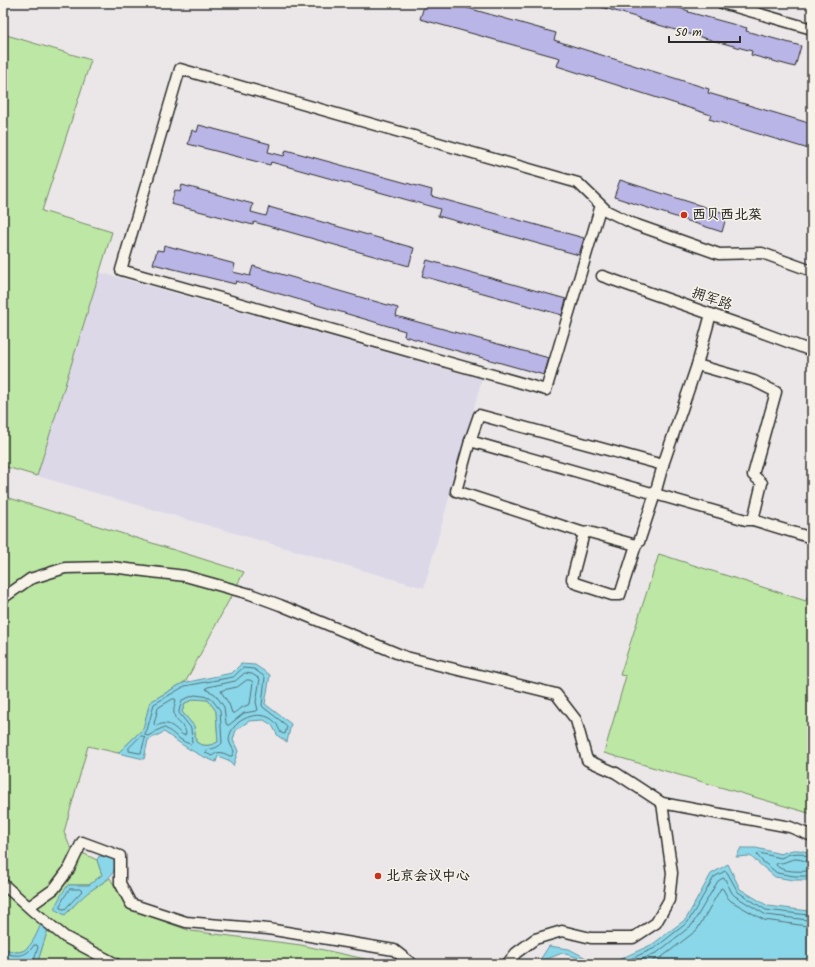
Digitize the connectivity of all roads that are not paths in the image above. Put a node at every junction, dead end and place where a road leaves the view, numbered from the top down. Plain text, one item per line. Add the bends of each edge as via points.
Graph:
1 (722, 3) edge
2 (812, 30) edge
3 (601, 205) junction
4 (812, 271) edge
5 (602, 276) dead end
6 (711, 314) junction
7 (812, 351) edge
8 (697, 365) junction
9 (470, 441) junction
10 (663, 465) junction
11 (655, 494) junction
12 (753, 520) junction
13 (584, 533) junction
14 (812, 538) edge
15 (636, 545) junction
16 (3, 598) edge
17 (662, 803) junction
18 (812, 836) edge
19 (3, 884) edge
20 (30, 906) dead end
21 (116, 964) edge
22 (412, 964) edge
23 (507, 964) edge

1 - 2 street
3 - 3 street via 546,390 121,270 180,69 578,183
3 - 4 street via 607,211 634,224 719,254 762,253
5 - 6 street, 拥军路
6 - 7 street, 拥军路
6 - 8 street
8 - 10 street
8 - 12 street via 754,381 776,392 753,475 762,483
9 - 10 street via 479,415
9 - 11 street
9 - 13 street via 456,491
10 - 11 street
11 - 12 street
11 - 15 street
12 - 14 street
13 - 15 street via 589,532
13 - 15 street via 572,579 575,583 612,595 620,595
16 - 17 street via 30,580 65,568 112,567 185,576 250,594 406,657 556,694 576,720 587,760 616,773
17 - 18 street via 790,827
17 - 23 street via 672,873 669,900 656,923 633,938 591,938 562,931 535,939 516,953
19 - 21 street via 65,937
20 - 22 street via 54,890 69,869 82,842 120,856 120,883 131,904 186,922 268,929 394,950

